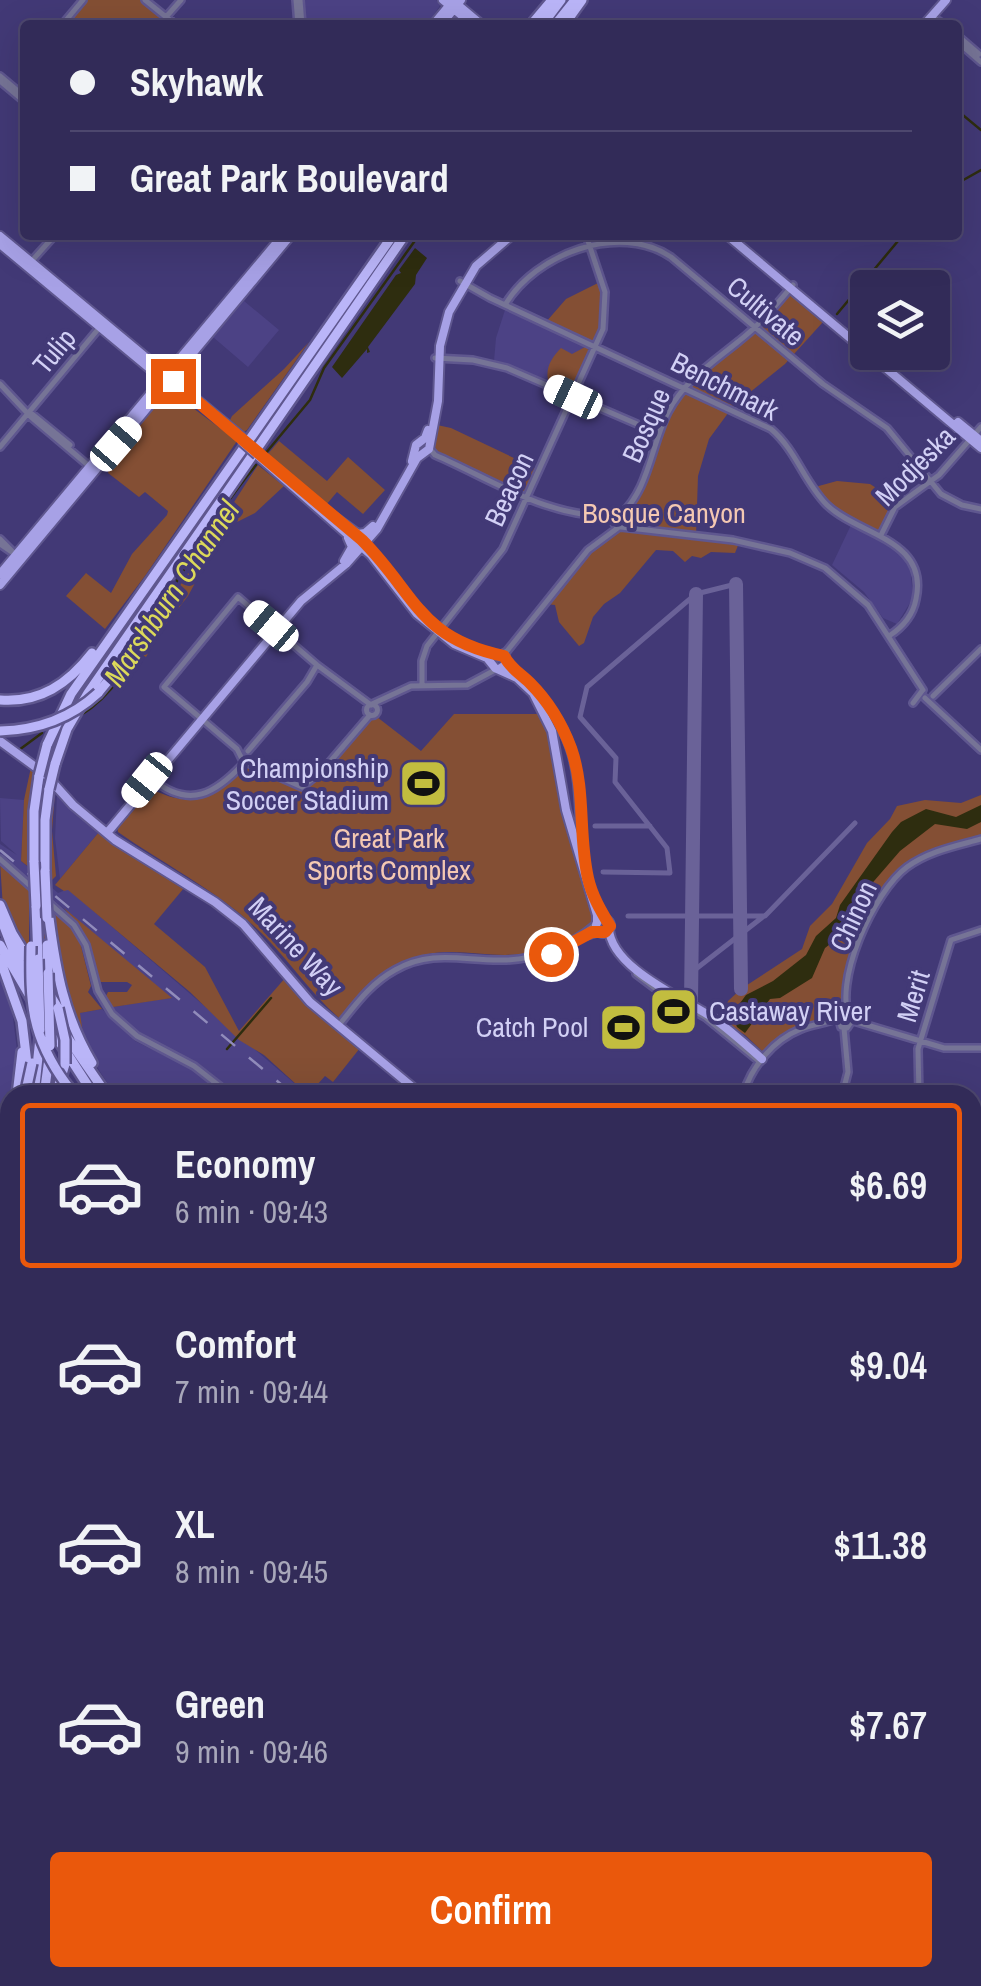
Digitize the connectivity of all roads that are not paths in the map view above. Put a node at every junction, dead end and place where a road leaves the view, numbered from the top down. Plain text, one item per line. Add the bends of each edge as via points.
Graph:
1 (82, 0) edge
2 (146, 0) edge
3 (181, 0) edge
4 (552, 0) edge
5 (561, 0) edge
6 (579, 0) edge
7 (943, 0) edge
8 (453, 3) edge
9 (166, 18) junction
10 (932, 19) edge
11 (66, 20) edge
12 (169, 20) edge
13 (475, 20) edge
14 (535, 20) edge
15 (546, 20) edge
16 (559, 20) edge
17 (962, 42) edge
18 (962, 43) edge
19 (978, 54) dead end
20 (981, 62) edge
21 (0, 78) edge
22 (20, 95) edge
23 (0, 236) edge
24 (49, 240) edge
25 (279, 240) edge
26 (287, 240) edge
27 (389, 240) edge
28 (402, 240) edge
29 (503, 240) edge
30 (588, 240) edge
31 (737, 240) edge
32 (0, 244) edge
33 (590, 248) junction
34 (30, 264) junction
35 (462, 282) junction
36 (792, 287) junction
37 (505, 305) junction
38 (98, 326) junction
39 (755, 328) junction
40 (850, 334) edge
41 (123, 342) junction
42 (596, 346) junction
43 (437, 358) junction
44 (895, 370) edge
45 (167, 379) junction
46 (0, 384) edge
47 (685, 387) junction
48 (573, 397) junction
49 (190, 401) junction
50 (140, 406) junction
51 (28, 412) junction
52 (136, 422) junction
53 (981, 426) edge
54 (650, 430) dead end
55 (242, 440) junction
56 (976, 441) edge
57 (0, 444) edge
58 (424, 449) junction
59 (94, 467) junction
60 (929, 482) junction
61 (526, 499) junction
62 (981, 509) edge
63 (330, 517) junction
64 (619, 522) junction
65 (373, 526) junction
66 (881, 535) junction
67 (0, 542) edge
68 (362, 544) junction
69 (18, 558) junction
70 (344, 561) junction
71 (178, 562) junction
72 (0, 574) edge
73 (0, 585) edge
74 (300, 600) junction
75 (132, 605) junction
76 (275, 629) junction
77 (439, 631) junction
78 (889, 636) junction
79 (981, 649) edge
80 (503, 658) junction
81 (317, 665) junction
82 (495, 667) junction
83 (422, 685) junction
84 (928, 693) junction
85 (0, 700) edge
86 (371, 709) junction
87 (201, 718) junction
88 (0, 731) edge
89 (0, 742) edge
90 (981, 750) edge
91 (247, 757) junction
92 (151, 778) junction
93 (108, 831) junction
94 (981, 839) edge
95 (0, 858) edge
96 (0, 904) edge
97 (34, 905) junction
98 (0, 916) edge
99 (48, 918) junction
100 (601, 927) junction
101 (981, 930) edge
102 (0, 945) edge
103 (0, 959) edge
104 (16, 1000) junction
105 (845, 1021) junction
106 (340, 1026) junction
107 (38, 1032) junction
108 (920, 1041) junction
109 (981, 1048) edge
110 (761, 1060) junction
111 (17, 1085) edge
112 (29, 1085) edge
113 (30, 1085) edge
114 (30, 1085) edge
115 (45, 1085) edge
116 (60, 1085) edge
117 (63, 1085) edge
118 (87, 1085) edge
119 (102, 1085) edge
120 (103, 1085) edge
121 (218, 1085) edge
122 (413, 1085) edge
123 (748, 1085) edge
124 (845, 1085) edge
125 (918, 1085) edge

1 - 11 street
2 - 9 street
3 - 9 street
4 - 14 highway
5 - 15 highway
6 - 16 highway
7 - 10 main road
8 - 13 main road
9 - 12 street
17 - 19 street
18 - 20 street
21 - 22 street
23 - 34 main road
24 - 34 street
25 - 45 main road
26 - 45 main road
27 - 75 highway
28 - 71 highway
29 - 35 main road
30 - 33 street, Beacon
31 - 36 main road
32 - 34 main road
33 - 37 street, Cultivate via 533,272
33 - 39 street, Cultivate via 616,241 653,247
33 - 42 street, Beacon via 606,300
34 - 38 main road
34 - 41 main road
35 - 37 street, Benchmark
35 - 43 main road
36 - 39 street, Bosque
36 - 40 main road
36 - 56 main road
37 - 42 street, Benchmark
38 - 41 main road
38 - 51 street, Tulip
39 - 47 street, Bosque
39 - 60 street, Cultivate via 887,428
41 - 45 main road
41 - 50 main road via 155,378
42 - 47 street, Benchmark
42 - 48 street, Beacon
43 - 48 street via 496,364
43 - 58 main road via 438,401
44 - 56 main road
45 - 49 main road
45 - 50 main road
45 - 52 main road
45 - 55 main road
46 - 51 street
47 - 64 street, Bosque
47 - 66 street, Benchmark via 771,429 829,507
48 - 54 street
48 - 61 street, Beacon
49 - 52 main road via 165,392
49 - 55 main road
50 - 59 main road
51 - 57 street, Tulip
51 - 59 street
52 - 59 main road
53 - 56 street, Modjeska
55 - 63 main road, bridge
56 - 60 street, Modjeska
58 - 61 street
58 - 65 main road
58 - 68 main road
59 - 69 main road
60 - 62 street, Cultivate via 951,500
60 - 66 street, Modjeska via 896,506
61 - 64 street
61 - 77 street, Beacon via 496,561
63 - 65 main road via 358,534
63 - 68 main road
63 - 70 main road via 352,544
64 - 78 street via 806,558 850,586
64 - 80 street, Bosque
65 - 68 main road
66 - 78 street, Benchmark via 905,552 918,585 910,615
67 - 69 street
68 - 70 main road
68 - 74 main road
68 - 77 main road via 405,602
69 - 72 main road
69 - 73 main road
70 - 74 main road
71 - 88 highway, bridge via 121,665 98,692 52,722
71 - 99 highway, bridge via 82,702 54,764 44,820
74 - 76 main road
75 - 85 highway via 71,678 46,693
75 - 97 highway, bridge via 71,694 47,745 38,776
76 - 81 street
76 - 87 main road
76 - 87 street via 238,597 164,687
77 - 80 main road
77 - 82 main road
77 - 83 street via 424,653
78 - 84 street
79 - 84 street
80 - 82 main road
80 - 100 main road via 548,705 568,742
81 - 86 street
81 - 91 street
82 - 83 street via 462,686
82 - 100 main road via 527,686 550,724 566,810
83 - 86 street via 400,689
84 - 90 street
86 - 91 street via 304,786
87 - 91 street
87 - 92 main road
89 - 93 main road, Marine Way
91 - 92 street via 228,782 206,793 171,792
92 - 93 main road
93 - 106 main road, Marine Way via 243,924
94 - 105 street, Chinon via 920,859 886,888 847,978
95 - 121 street via 74,924 112,1014
96 - 117 highway, bridge via 58,1008 66,1040
97 - 107 highway, bridge
97 - 116 highway, bridge via 30,995
98 - 119 highway via 26,977
99 - 115 highway, bridge
99 - 120 highway via 66,1012
100 - 106 street via 527,961 446,958 409,966 372,990
100 - 110 main road via 644,976 711,1017
101 - 108 street, Merit via 951,940
102 - 118 highway
103 - 104 highway
104 - 111 highway via 22,1046
104 - 112 highway
105 - 108 street
105 - 110 street via 792,1034
105 - 124 street, Chinon
106 - 122 main road, Marine Way
107 - 113 highway, bridge
107 - 114 highway
108 - 109 street
108 - 125 street, Merit
110 - 123 street

